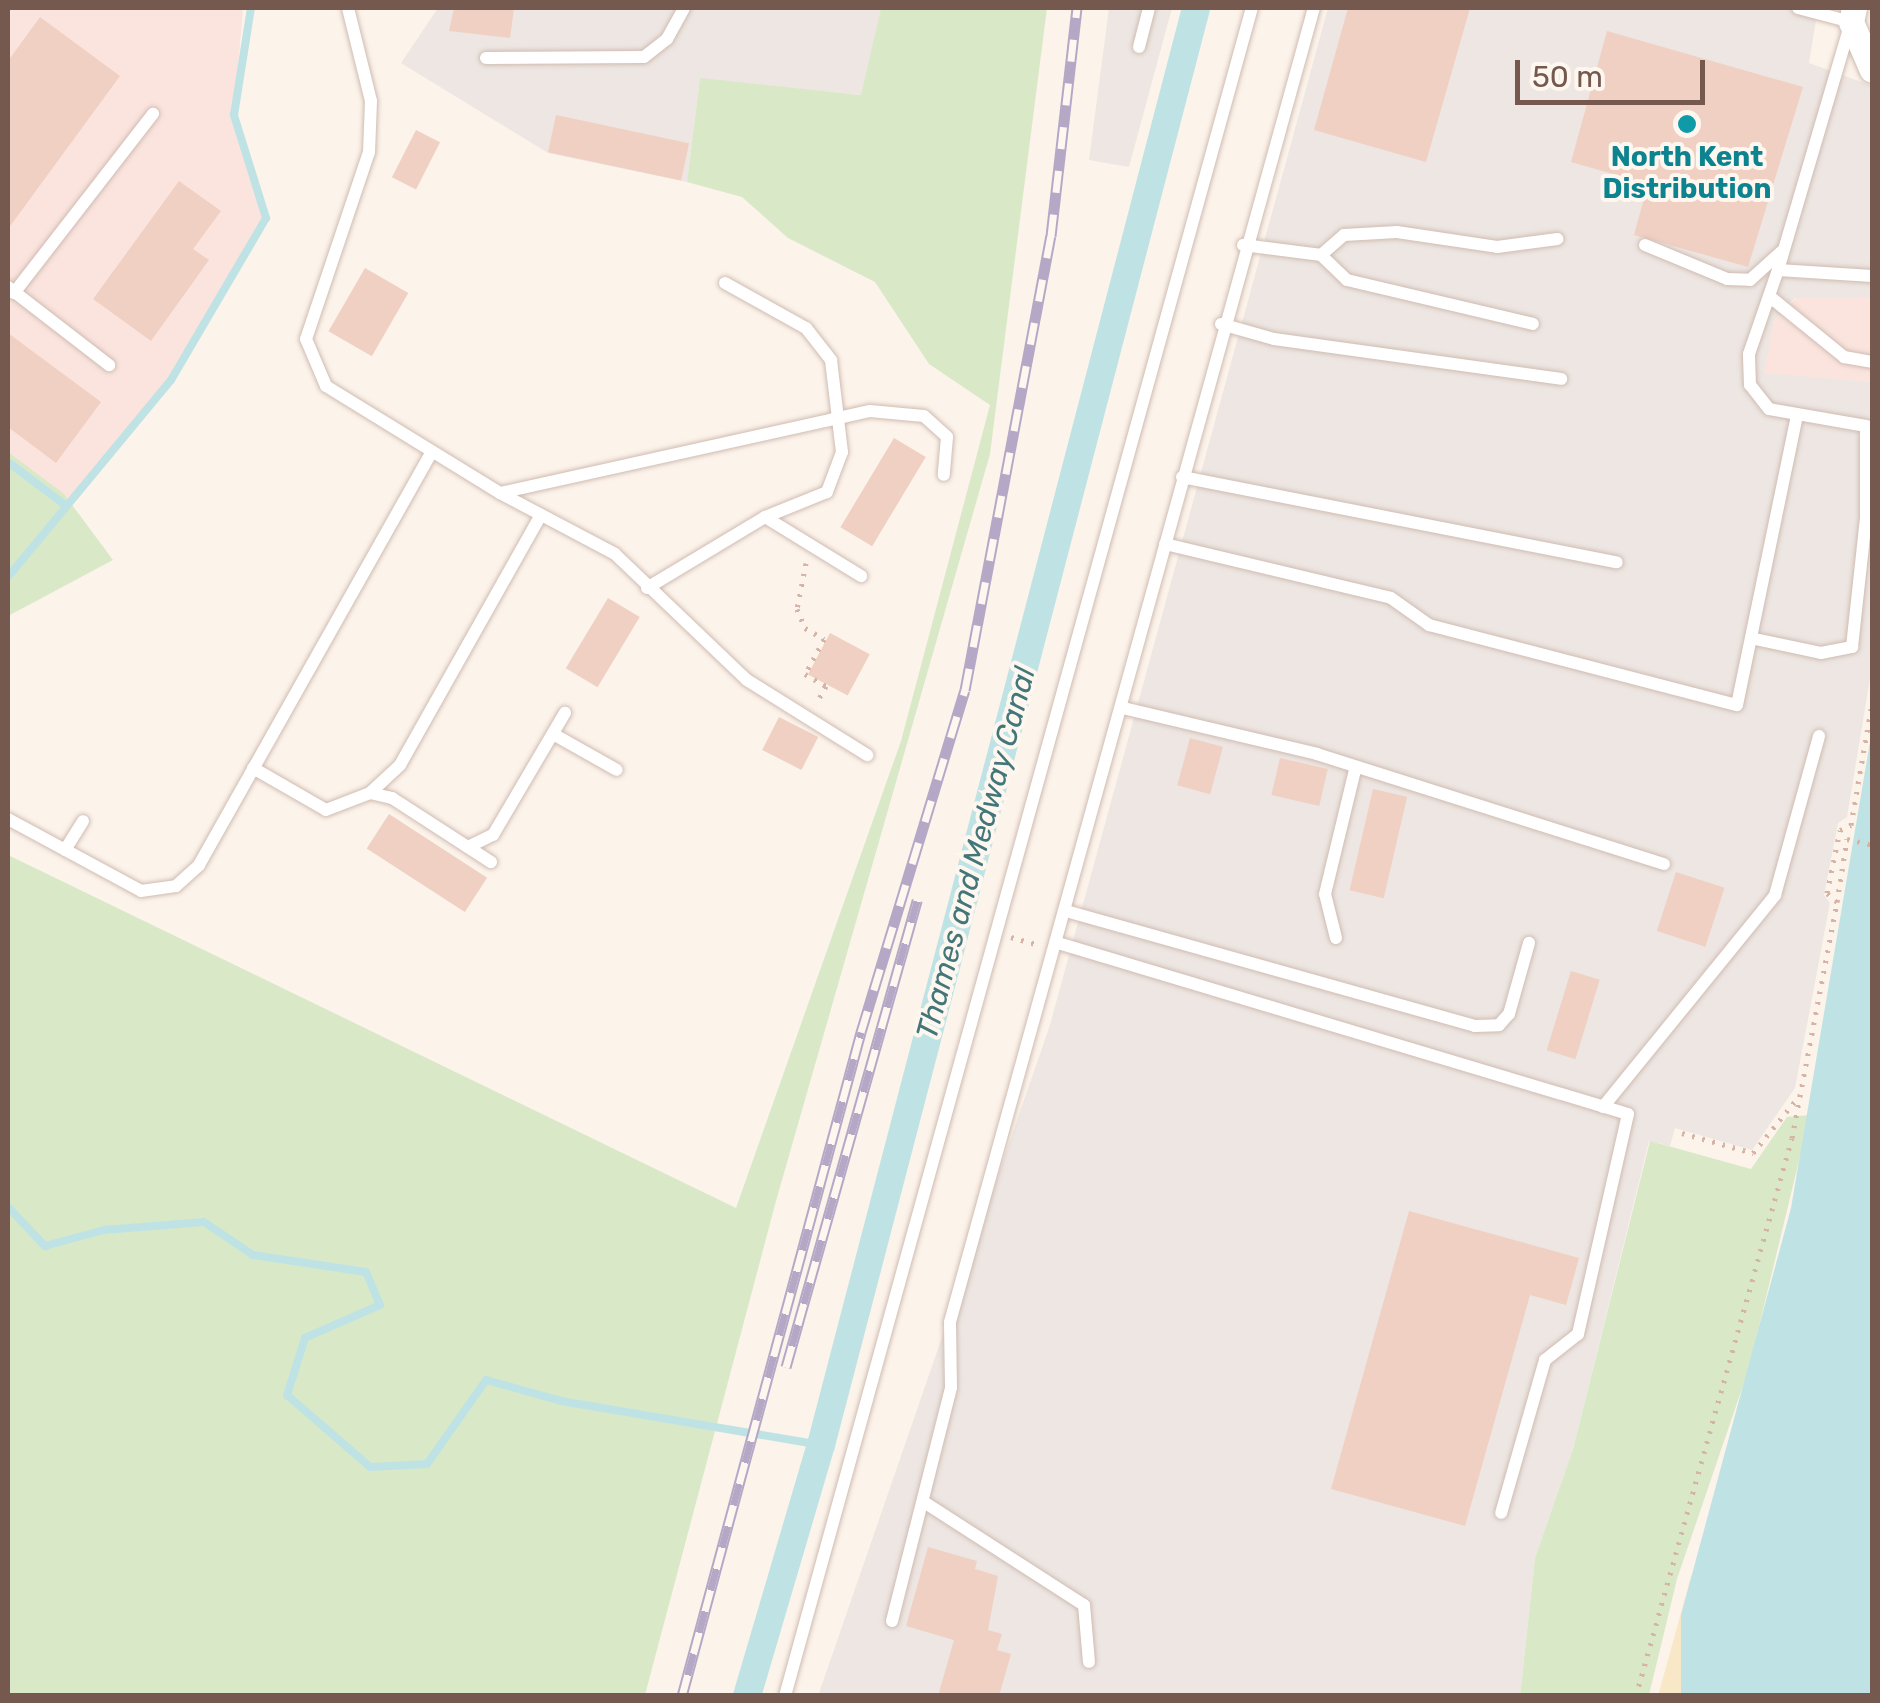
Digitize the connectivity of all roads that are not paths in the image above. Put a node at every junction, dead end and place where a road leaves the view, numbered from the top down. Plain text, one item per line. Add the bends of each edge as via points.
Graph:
1 (348, 8) edge
2 (684, 8) edge
3 (1149, 8) edge
4 (1252, 8) edge
5 (1314, 8) edge
6 (1798, 8) edge
7 (1852, 15) edge
8 (1139, 47) dead end
9 (486, 58) dead end
10 (1872, 70) edge
11 (152, 114) dead end
12 (1558, 239) dead end
13 (1243, 244) junction
14 (1645, 245) dead end
15 (1783, 250) junction
16 (1320, 254) junction
17 (1778, 270) junction
18 (1872, 276) edge
19 (726, 283) dead end
20 (11, 290) edge
21 (1768, 296) junction
22 (1221, 324) junction
23 (1534, 324) dead end
24 (1872, 362) edge
25 (108, 365) dead end
26 (1561, 380) dead end
27 (1797, 414) junction
28 (840, 416) junction
29 (432, 452) junction
30 (944, 475) dead end
31 (1182, 477) junction
32 (500, 493) junction
33 (541, 515) junction
34 (765, 517) junction
35 (1165, 544) junction
36 (1617, 562) dead end
37 (861, 576) dead end
38 (647, 588) junction
39 (1756, 639) junction
40 (1123, 708) junction
41 (565, 713) dead end
42 (553, 734) junction
43 (1819, 736) dead end
44 (867, 755) dead end
45 (254, 768) junction
46 (617, 770) dead end
47 (1354, 770) junction
48 (370, 792) junction
49 (8, 820) edge
50 (83, 822) dead end
51 (468, 847) junction
52 (65, 850) junction
53 (492, 862) dead end
54 (1664, 864) dead end
55 (1066, 911) junction
56 (1336, 938) dead end
57 (1529, 943) dead end
58 (1057, 946) junction
59 (1603, 1107) junction
60 (927, 1504) junction
61 (1501, 1513) dead end
62 (892, 1621) dead end
63 (1088, 1662) dead end
64 (786, 1696) edge

1 - 29 lane via 370,101 369,152 306,338 326,386
2 - 9 lane via 667,39 644,57
3 - 8 lane
4 - 64 lane
5 - 13 lane
6 - 7 lane
7 - 10 street
7 - 15 lane
11 - 20 lane
12 - 16 lane via 1497,247 1396,232 1344,235
13 - 16 lane
13 - 22 lane
14 - 15 lane via 1750,280
15 - 17 lane
16 - 23 lane via 1347,280
17 - 18 lane
17 - 21 lane
19 - 28 lane via 806,328 831,360
20 - 25 lane
21 - 24 lane via 1844,357
21 - 27 lane via 1749,354 1750,385 1769,409
22 - 26 lane via 1274,340
22 - 31 lane
27 - 39 lane
27 - 39 lane via 1866,426 1852,647 1822,653
28 - 30 lane via 924,416 948,437
28 - 32 lane
28 - 34 lane via 842,452 827,492
29 - 32 lane
29 - 45 lane
31 - 35 lane
31 - 36 lane
32 - 33 lane
33 - 38 lane via 615,554
33 - 48 lane via 400,765
34 - 37 lane
34 - 38 lane
35 - 39 lane via 1391,598 1428,624 1738,705
35 - 40 lane
38 - 44 lane via 747,680
40 - 47 lane
40 - 55 lane
41 - 42 lane
42 - 46 lane
42 - 51 lane via 494,835
43 - 59 lane via 1775,895
45 - 48 lane via 326,810
45 - 52 lane via 199,865 176,886 141,891
47 - 54 lane
47 - 56 lane via 1325,894
48 - 51 lane
49 - 52 lane
50 - 52 lane
51 - 53 lane
55 - 57 lane via 1476,1026 1499,1025 1509,1014
55 - 58 lane
58 - 59 lane
58 - 60 lane via 950,1322 951,1387
59 - 61 lane via 1628,1114 1610,1208 1578,1334 1545,1360
60 - 62 lane
60 - 63 lane via 1084,1605

